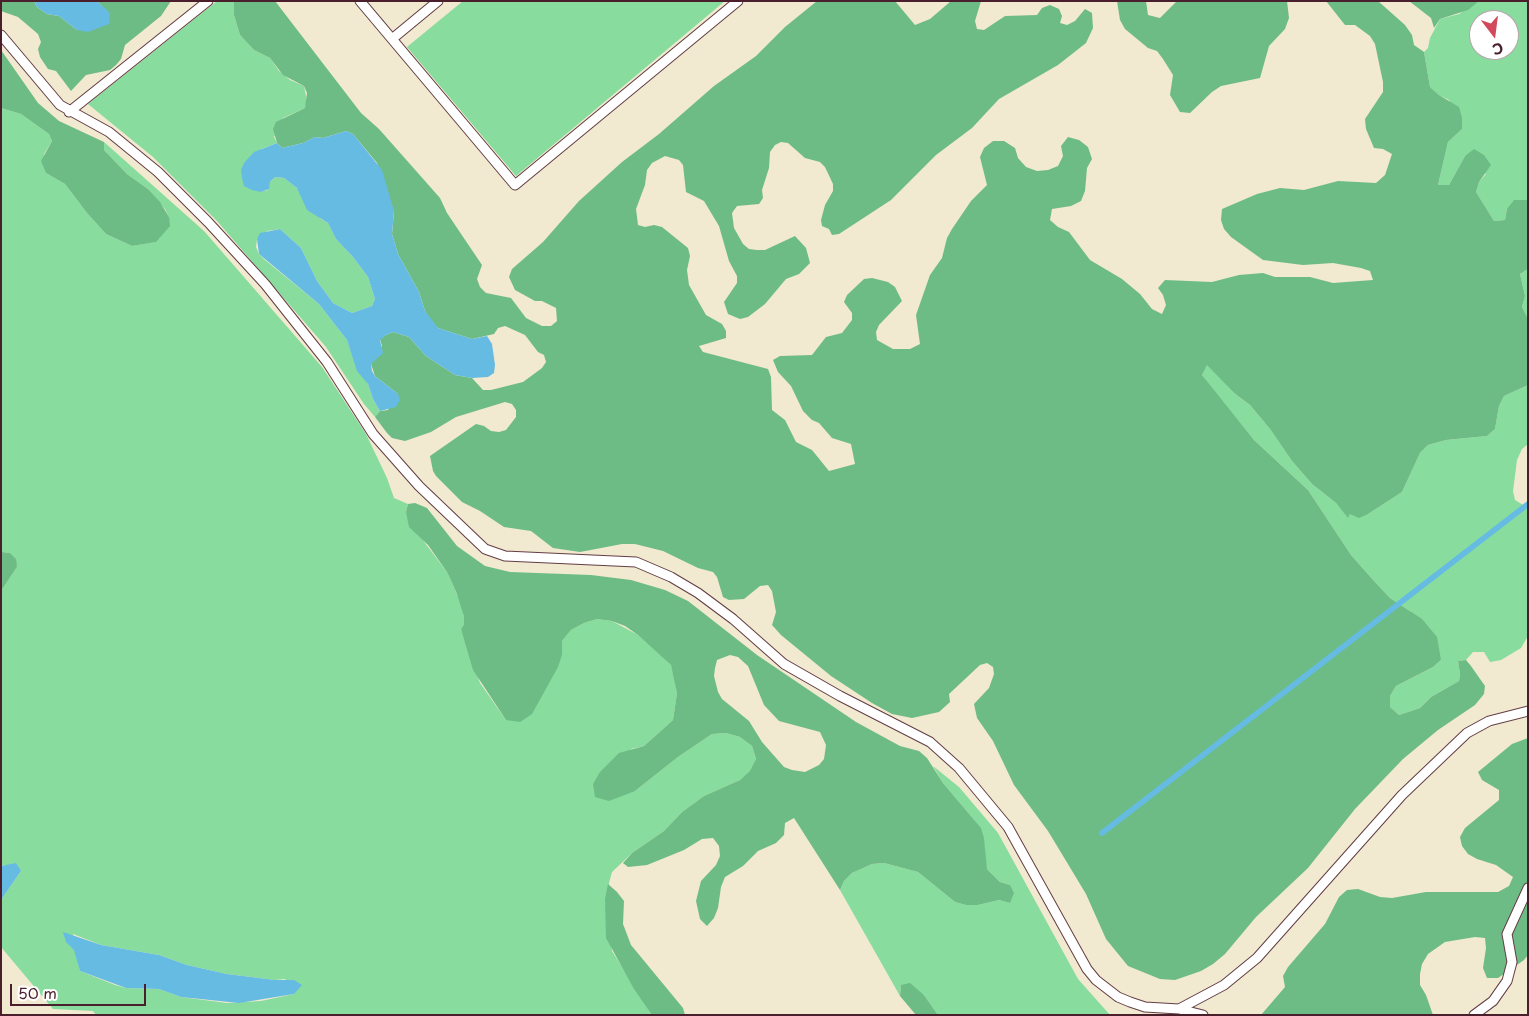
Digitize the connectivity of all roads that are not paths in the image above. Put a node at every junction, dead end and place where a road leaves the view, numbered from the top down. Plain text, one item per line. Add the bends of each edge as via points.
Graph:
1 (208, 1) edge
2 (360, 1) edge
3 (438, 1) edge
4 (738, 1) edge
5 (1, 34) edge
6 (392, 40) junction
7 (69, 112) junction
8 (1528, 711) edge
9 (1528, 888) edge
10 (1179, 1009) junction
11 (1203, 1015) edge
12 (1474, 1015) edge

1 - 7 lane
2 - 6 lane
3 - 6 lane
4 - 6 lane via 515,184
5 - 7 lane
7 - 10 lane via 109,132 158,172 208,222 265,284 327,362 373,434 419,486 485,548 505,556 636,562 671,577 734,619 784,664 930,742 959,768 1008,827 1096,980 1130,1002 1145,1007
8 - 10 lane via 1489,721 1468,733 1402,795 1257,958 1224,985
9 - 12 lane via 1507,934 1512,962 1507,981 1493,1001
10 - 11 lane

